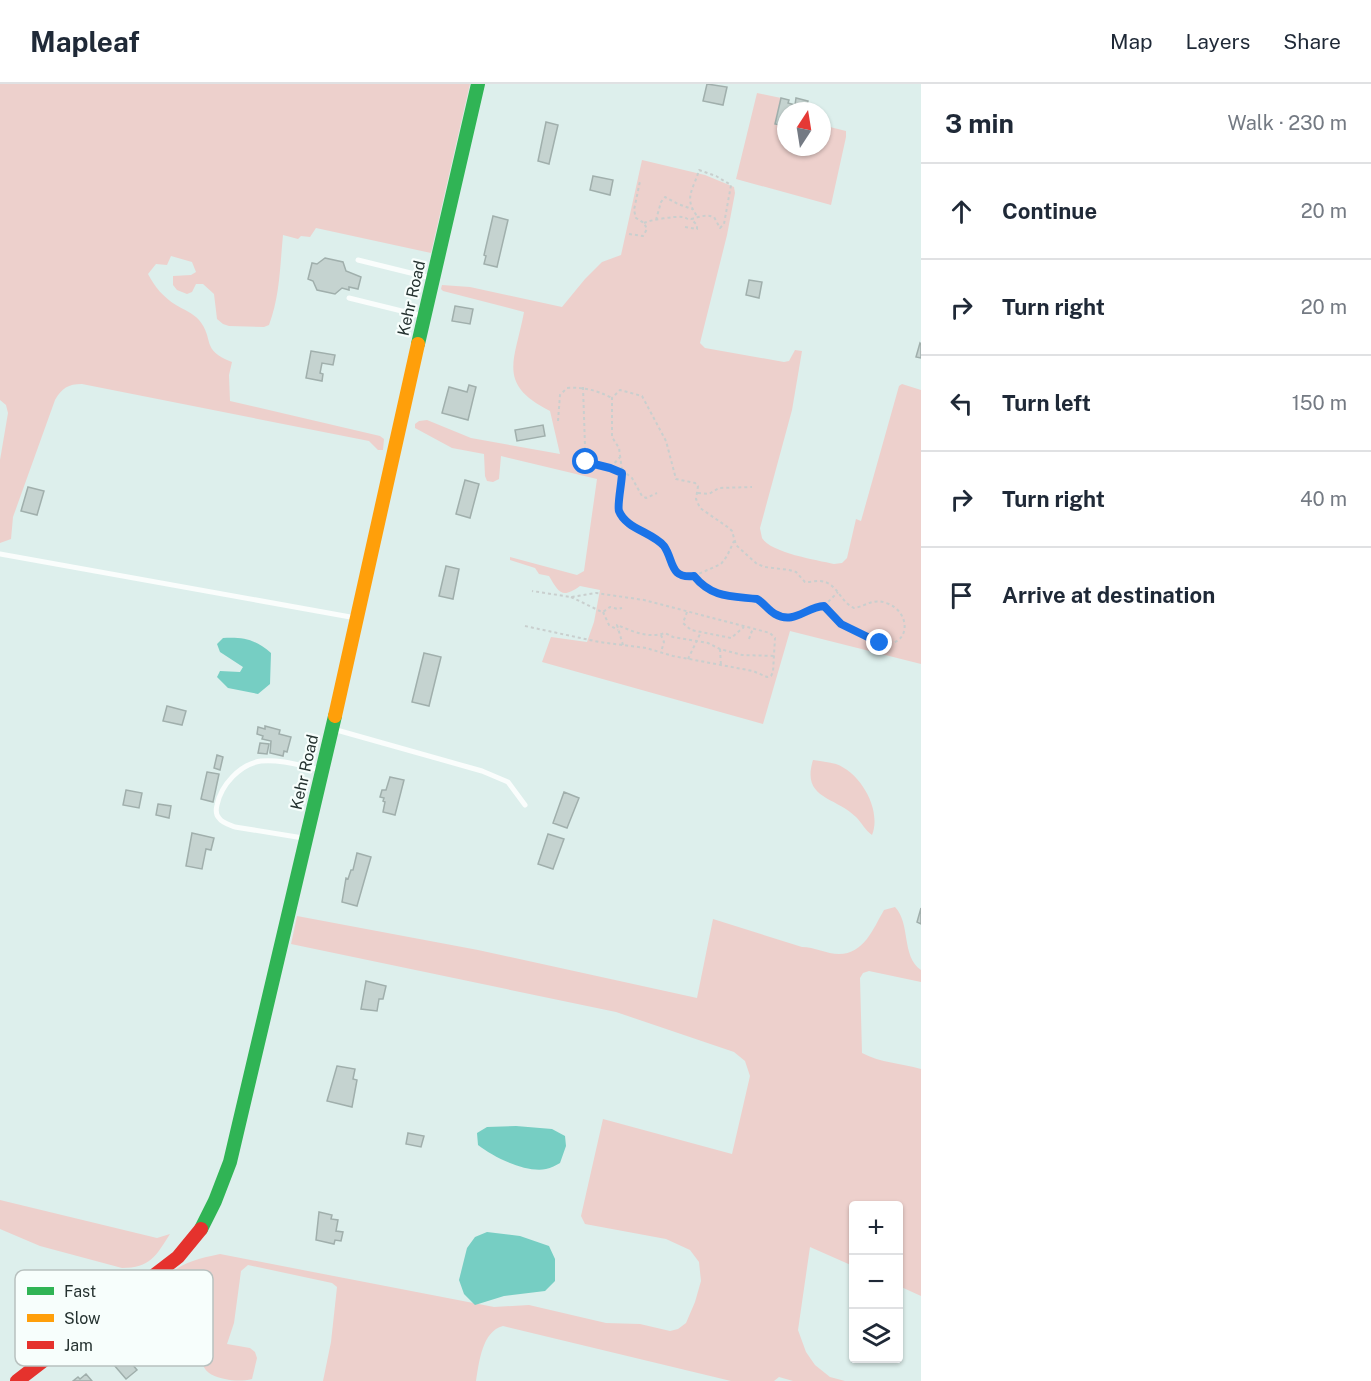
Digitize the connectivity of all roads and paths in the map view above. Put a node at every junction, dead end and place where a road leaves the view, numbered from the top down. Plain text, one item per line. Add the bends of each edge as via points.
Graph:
1 (478, 84) edge
2 (640, 181) dead end
3 (692, 209) junction
4 (697, 216) junction
5 (691, 219) junction
6 (656, 220) junction
7 (644, 223) junction
8 (685, 227) dead end
9 (629, 234) dead end
10 (358, 260) dead end
11 (433, 278) junction
12 (349, 298) dead end
13 (424, 317) junction
14 (583, 387) junction
15 (612, 398) junction
16 (558, 422) dead end
17 (621, 456) junction
18 (610, 468) junction
19 (622, 472) junction
20 (752, 488) dead end
21 (657, 493) dead end
22 (698, 493) junction
23 (734, 541) junction
24 (0, 554) edge
25 (694, 576) junction
26 (532, 591) dead end
27 (838, 592) junction
28 (571, 597) junction
29 (824, 606) junction
30 (622, 609) dead end
31 (603, 612) junction
32 (687, 612) junction
33 (358, 618) junction
34 (525, 626) dead end
35 (744, 626) junction
36 (753, 628) junction
37 (618, 630) junction
38 (701, 632) junction
39 (661, 634) junction
40 (673, 637) junction
41 (749, 639) dead end
42 (695, 641) junction
43 (664, 642) junction
44 (623, 645) junction
45 (720, 649) junction
46 (661, 652) junction
47 (775, 656) junction
48 (688, 659) junction
49 (721, 666) junction
50 (331, 729) junction
51 (322, 770) junction
52 (525, 805) dead end
53 (306, 838) junction
54 (161, 1270) edge
55 (36, 1366) edge
56 (17, 1381) edge

1 - 11 street, Kehr Road
2 - 7 path via 634,210 636,218
3 - 4 path
3 - 4 path via 690,194 699,170 731,185 722,227 718,227 714,217
3 - 6 path via 665,197
4 - 5 path
5 - 6 path
5 - 8 path via 697,230
6 - 7 path
7 - 9 path via 643,236
10 - 11 lane
11 - 13 street, Kehr Road
12 - 13 lane
13 - 33 street, Kehr Road
14 - 15 path
14 - 16 path via 563,390
14 - 18 path via 583,459
15 - 17 path via 612,437
15 - 22 path via 620,390 642,396 666,441 674,476 679,481 695,483
17 - 18 path
17 - 19 path
18 - 19 path
19 - 21 path via 632,478 642,496
19 - 25 path via 620,513 663,546 677,573
20 - 22 path via 719,488 709,494
22 - 23 path via 700,508 729,528
23 - 25 path via 721,564
23 - 27 path via 757,564 789,570 805,582 820,581
24 - 33 lane
25 - 29 path via 700,584 720,594 757,599 778,616 795,618
26 - 28 path
27 - 29 path
27 - 29 path via 854,608 878,601 895,608 904,621 903,636 888,644 871,640 841,624
28 - 31 path
28 - 32 path via 596,593
30 - 31 path via 610,607
31 - 37 path via 609,626
32 - 35 path
32 - 38 path via 684,627
33 - 50 street, Kehr Road
34 - 44 path
35 - 36 path
35 - 38 path via 731,639
36 - 41 path
36 - 47 path via 775,638
37 - 39 path via 616,625 640,634
37 - 44 path
38 - 42 path
39 - 40 path
39 - 43 path
40 - 42 path
40 - 43 path
42 - 45 path
42 - 48 path
43 - 46 path
44 - 46 path
45 - 47 path via 742,655
45 - 49 path
46 - 48 path
47 - 49 path via 771,676 767,677
48 - 49 path
50 - 51 street, Kehr Road
50 - 52 lane via 482,771 508,782
51 - 53 street, Kehr Road
51 - 53 lane via 259,761 231,778 217,803 219,819 235,827
53 - 54 street, Kehr Road via 220,1192 194,1241
55 - 56 street, Kehr Road

